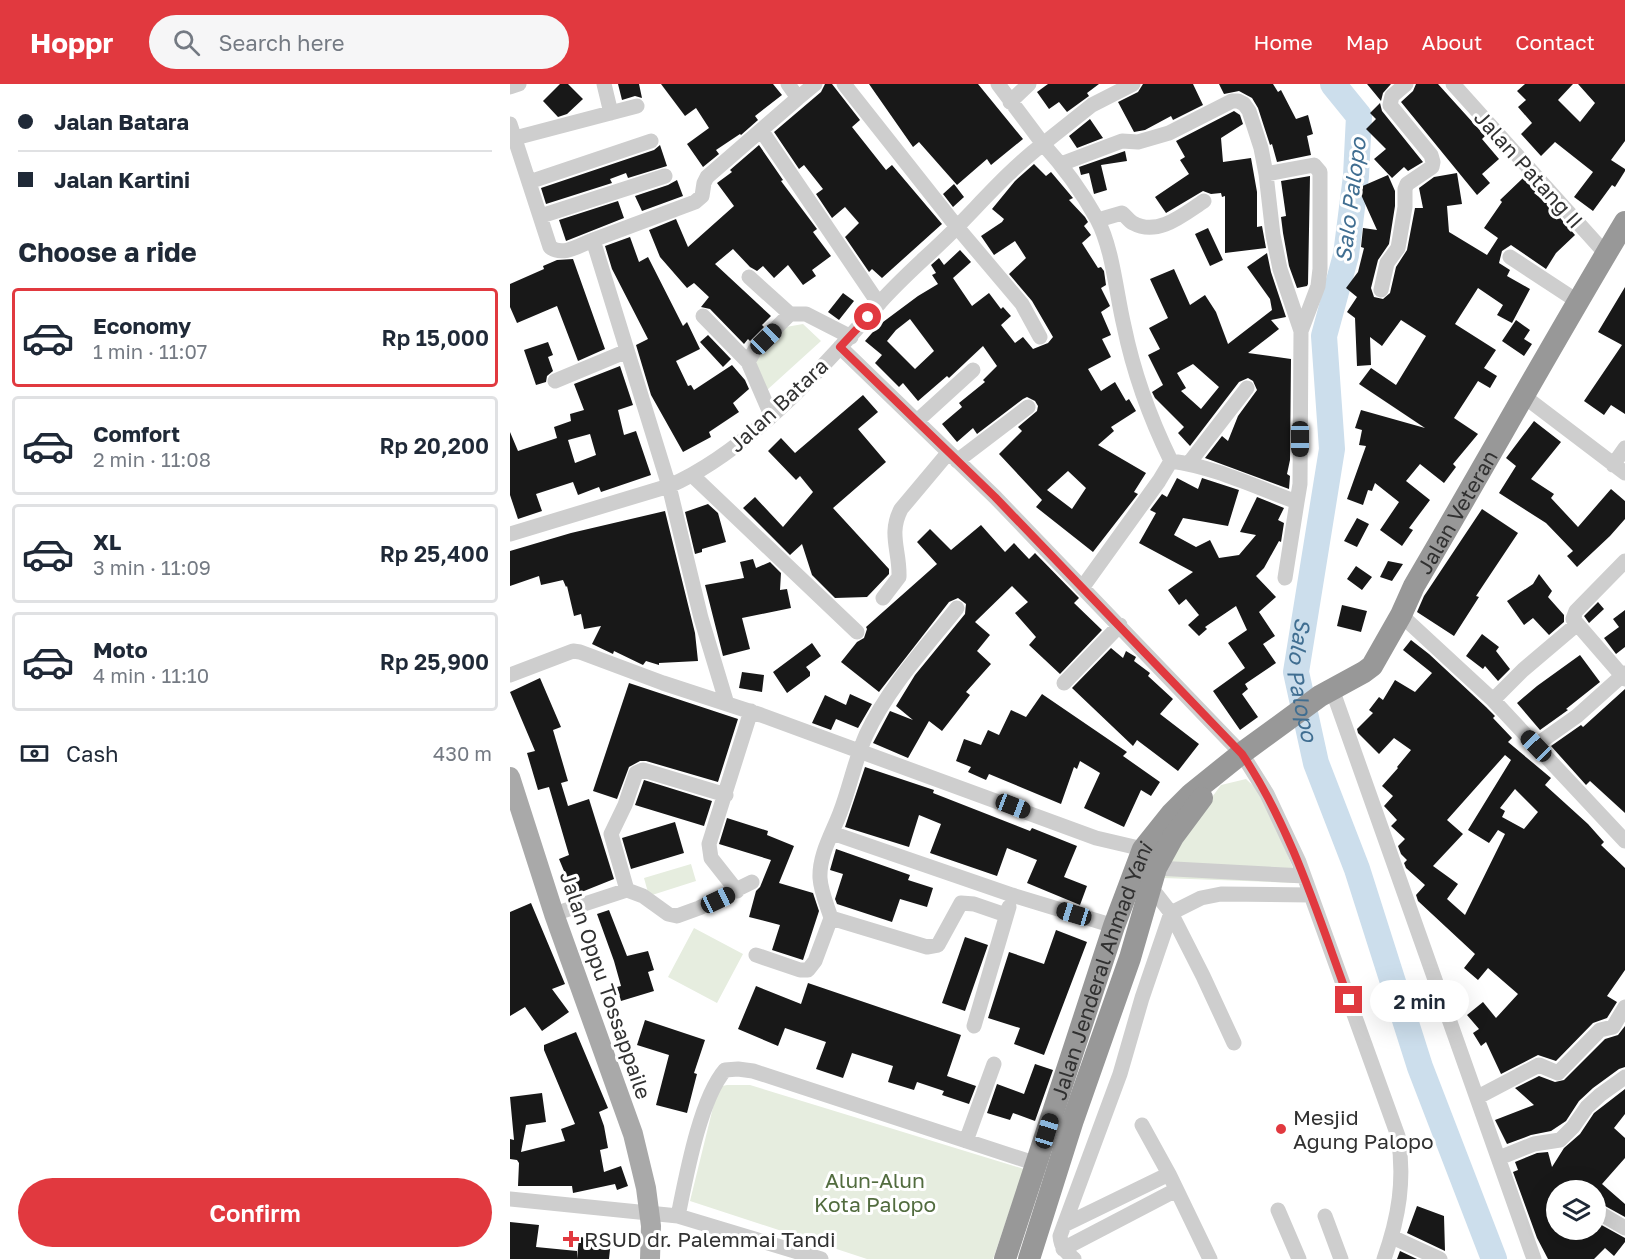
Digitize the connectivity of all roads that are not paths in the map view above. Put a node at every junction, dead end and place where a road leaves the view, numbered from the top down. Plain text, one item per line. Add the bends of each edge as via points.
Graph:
1 (519, 84) edge
2 (604, 84) edge
3 (788, 84) edge
4 (815, 84) edge
5 (844, 84) edge
6 (998, 84) edge
7 (1029, 84) edge
8 (1133, 84) edge
9 (1406, 84) edge
10 (1453, 84) edge
11 (510, 87) edge
12 (798, 98) junction
13 (1010, 102) junction
14 (637, 106) dead end
15 (611, 112) junction
16 (761, 130) junction
17 (512, 131) edge
18 (651, 141) dead end
19 (1043, 144) junction
20 (1061, 164) junction
21 (1266, 174) junction
22 (665, 176) dead end
23 (529, 182) junction
24 (1204, 201) dead end
25 (540, 216) junction
26 (1098, 220) junction
27 (1625, 222) edge
28 (957, 226) junction
29 (593, 240) junction
30 (1606, 254) junction
31 (1510, 257) dead end
32 (749, 277) dead end
33 (1381, 290) dead end
34 (1577, 301) junction
35 (879, 304) junction
36 (790, 314) junction
37 (703, 316) dead end
38 (1300, 331) junction
39 (1040, 337) dead end
40 (845, 342) junction
41 (627, 351) junction
42 (748, 362) junction
43 (973, 370) dead end
44 (555, 381) dead end
45 (1247, 388) dead end
46 (1525, 397) junction
47 (1028, 407) dead end
48 (771, 415) junction
49 (917, 421) junction
50 (1625, 448) edge
51 (952, 457) junction
52 (1171, 461) junction
53 (1189, 463) junction
54 (1619, 469) edge
55 (693, 476) junction
56 (669, 486) junction
57 (1297, 502) junction
58 (510, 534) edge
59 (1625, 561) edge
60 (1285, 578) dead end
61 (1082, 588) junction
62 (883, 598) dead end
63 (957, 608) dead end
64 (1401, 615) junction
65 (1120, 625) junction
66 (1576, 625) junction
67 (857, 632) dead end
68 (510, 675) edge
69 (1624, 676) edge
70 (1064, 682) dead end
71 (1326, 692) junction
72 (1493, 700) junction
73 (727, 704) junction
74 (751, 711) junction
75 (1536, 746) junction
76 (859, 752) junction
77 (1242, 753) junction
78 (1217, 774) junction
79 (510, 777) edge
80 (726, 795) junction
81 (517, 822) edge
82 (832, 833) junction
83 (1625, 841) edge
84 (1143, 849) junction
85 (1304, 876) junction
86 (1153, 879) junction
87 (752, 882) dead end
88 (627, 890) junction
89 (737, 891) junction
90 (1012, 895) junction
91 (1311, 895) junction
92 (1171, 913) junction
93 (554, 914) junction
94 (1006, 915) junction
95 (831, 918) junction
96 (1114, 926) junction
97 (1108, 950) junction
98 (756, 955) dead end
99 (1130, 958) junction
100 (1625, 1007) edge
101 (974, 1026) dead end
102 (1234, 1043) dead end
103 (994, 1064) dead end
104 (1625, 1077) edge
105 (1478, 1097) junction
106 (1062, 1117) junction
107 (1143, 1125) dead end
108 (966, 1141) junction
109 (1500, 1158) junction
110 (1037, 1164) junction
111 (1169, 1174) junction
112 (1176, 1190) junction
113 (510, 1199) edge
114 (1278, 1210) dead end
115 (649, 1212) junction
116 (678, 1216) junction
117 (1325, 1216) dead end
118 (1606, 1217) edge
119 (1064, 1226) junction
120 (1625, 1228) edge
121 (1392, 1238) junction
122 (773, 1252) edge
123 (1069, 1254) edge
124 (650, 1259) edge
125 (820, 1259) edge
126 (1005, 1259) edge
127 (1029, 1259) edge
128 (1210, 1259) edge
129 (1299, 1259) edge
130 (1341, 1259) edge
131 (1384, 1259) edge
132 (1440, 1259) edge
133 (1534, 1259) edge

1 - 11 street
2 - 15 street
3 - 12 street
4 - 12 street
5 - 28 street
6 - 13 street
7 - 13 street
8 - 19 street, Jalan Batara via 1092,105
9 - 33 street via 1392,96 1390,105 1433,162 1427,172 1404,189 1398,248 1387,263
10 - 30 street, Jalan Patang II
12 - 16 street
13 - 19 street
14 - 15 street
15 - 17 street
16 - 29 street via 707,177 702,196 695,202
16 - 35 street
17 - 23 street
18 - 23 street
19 - 20 street
19 - 28 street, Jalan Batara
20 - 21 street via 1122,141 1138,142 1169,133 1238,101 1249,111
20 - 26 street
21 - 38 street via 1280,269
21 - 38 street via 1307,165 1314,165 1320,172 1318,286
22 - 25 street
23 - 25 street
24 - 26 street via 1166,225 1144,226 1122,213
25 - 29 street via 550,247 555,251 563,252
26 - 52 street via 1144,402
27 - 30 highway, Jalan Veteran
28 - 35 street, Jalan Batara
28 - 39 street via 1022,304
29 - 41 street
30 - 34 highway, Jalan Veteran
31 - 34 street
32 - 36 street
34 - 46 highway, Jalan Veteran
35 - 40 street, Jalan Batara
36 - 40 street via 806,314
36 - 42 street via 756,348
37 - 42 street
38 - 57 street
40 - 48 street, Jalan Batara
40 - 49 street
41 - 44 street
41 - 56 street
42 - 48 street
43 - 49 street
45 - 53 street
46 - 54 street
46 - 64 highway, Jalan Veteran via 1414,586
47 - 51 street
48 - 55 street, Jalan Batara
49 - 51 street
50 - 54 street
51 - 61 street
51 - 62 street via 896,519 893,530 899,577
52 - 53 street
52 - 61 street
53 - 57 street
55 - 56 street, Jalan Batara
55 - 67 street
56 - 58 street, Jalan Batara
56 - 73 street via 701,618
57 - 60 street
59 - 66 street via 1576,611
61 - 65 street
63 - 76 street via 902,677
64 - 71 highway, Jalan Veteran via 1372,666
64 - 72 street
65 - 70 street
65 - 77 street
66 - 69 street
66 - 72 street
68 - 73 street via 573,651
69 - 75 street
71 - 77 highway, Jalan Veteran
71 - 105 street
72 - 75 street
73 - 74 street
74 - 76 street
74 - 80 street
75 - 83 street
76 - 82 street
76 - 84 street via 1096,838
77 - 78 highway, Jalan Jenderal Ahmad Yani
77 - 85 street via 1268,794
78 - 84 highway, Jalan Jenderal Ahmad Yani via 1171,814
78 - 86 highway, Jalan Jenderal Ahmad Yani via 1173,837
79 - 81 main road, Jalan Oppu Tossappaile
80 - 88 street via 643,770 636,773 611,834
80 - 89 street via 709,852
81 - 93 main road, Jalan Oppu Tossappaile
82 - 90 street
82 - 95 street via 820,877
84 - 96 highway, Jalan Jenderal Ahmad Yani
85 - 86 street
85 - 91 street
86 - 92 street via 1157,895
86 - 99 highway, Jalan Jenderal Ahmad Yani
87 - 89 street
88 - 89 street via 677,916
88 - 93 street
90 - 94 street
90 - 96 street
91 - 92 street via 1221,894 1201,898
91 - 121 street via 1398,1136 1401,1194
92 - 102 street
92 - 119 street via 1120,1074
93 - 115 main road, Jalan Oppu Tossappaile via 633,1134
94 - 95 street via 961,903 938,945 927,947
94 - 101 street
95 - 98 street via 808,970
96 - 97 highway, Jalan Jenderal Ahmad Yani
97 - 99 highway
97 - 106 highway, Jalan Jenderal Ahmad Yani
99 - 106 highway, Jalan Jenderal Ahmad Yani
100 - 105 street via 1614,1027 1600,1030 1558,1073 1539,1065
103 - 108 street
104 - 109 street via 1587,1107 1560,1140 1534,1144
105 - 109 street
106 - 110 highway, Jalan Jenderal Ahmad Yani
106 - 127 highway, Jalan Jenderal Ahmad Yani
107 - 111 street
108 - 110 street
108 - 116 street via 753,1071 725,1070 716,1079 701,1121
109 - 133 street
110 - 126 highway, Jalan Jenderal Ahmad Yani
111 - 112 street
111 - 119 street
112 - 123 street
112 - 128 street
113 - 115 street
114 - 129 street
115 - 116 street
115 - 124 main road, Jalan Oppu Tossappaile
116 - 122 street
117 - 130 street
118 - 120 street
119 - 123 street via 1060,1244
121 - 131 street
121 - 132 street
122 - 125 street

